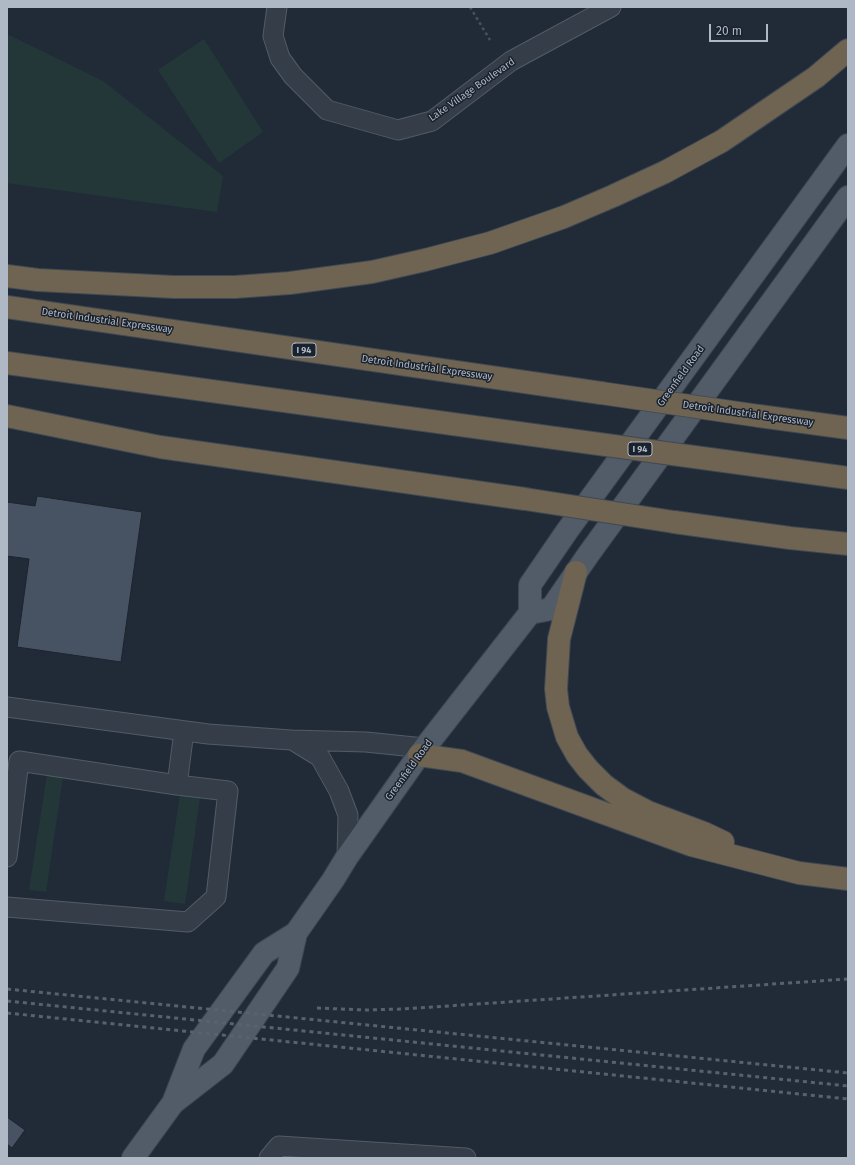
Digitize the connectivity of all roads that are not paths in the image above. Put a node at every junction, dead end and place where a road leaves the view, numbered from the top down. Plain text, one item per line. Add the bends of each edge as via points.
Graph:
1 (276, 7) edge
2 (611, 7) edge
3 (848, 50) edge
4 (848, 145) edge
5 (848, 197) edge
6 (7, 276) edge
7 (7, 307) edge
8 (7, 363) edge
9 (7, 416) edge
10 (848, 428) edge
11 (848, 478) edge
12 (790, 538) junction
13 (848, 544) edge
14 (848, 553) edge
15 (576, 572) junction
16 (530, 613) junction
17 (7, 707) edge
18 (184, 731) junction
19 (291, 740) junction
20 (421, 751) junction
21 (177, 785) junction
22 (7, 857) edge
23 (347, 857) junction
24 (768, 865) junction
25 (848, 879) edge
26 (7, 907) edge
27 (296, 933) junction
28 (173, 1104) junction
29 (133, 1158) edge
30 (269, 1158) edge
31 (466, 1158) edge

1 - 2 street, Lake Village Boulevard via 273,36 280,58 293,76 327,110 398,130 432,121 511,61
3 - 6 highway via 816,77 722,140 665,172 564,217 490,243 372,272 235,287 174,287
4 - 16 main road, Greenfield Road via 530,585
5 - 15 main road
7 - 10 highway, Detroit Industrial Expressway / I 94, bridge
8 - 11 highway, I 94, bridge
9 - 12 highway, bridge via 160,447
12 - 13 highway
12 - 14 highway
15 - 16 main road via 551,609
15 - 24 highway via 559,639 556,689 562,722 577,755 604,785 623,799 648,812 704,833
16 - 20 main road, Greenfield Road
17 - 18 street
18 - 19 street
18 - 21 street
19 - 20 street via 366,742
19 - 23 street via 320,757 339,791 348,815
20 - 23 main road, Greenfield Road
20 - 24 highway via 462,761 692,845
21 - 22 street via 19,761
21 - 26 street via 228,791 216,897 188,922
23 - 27 main road, Greenfield Road
24 - 25 highway via 799,873
27 - 28 main road, Greenfield Road via 264,953 254,965 194,1049
27 - 28 main road, Greenfield Road via 288,968 223,1064
28 - 29 main road, Greenfield Road
30 - 31 street via 279,1146

